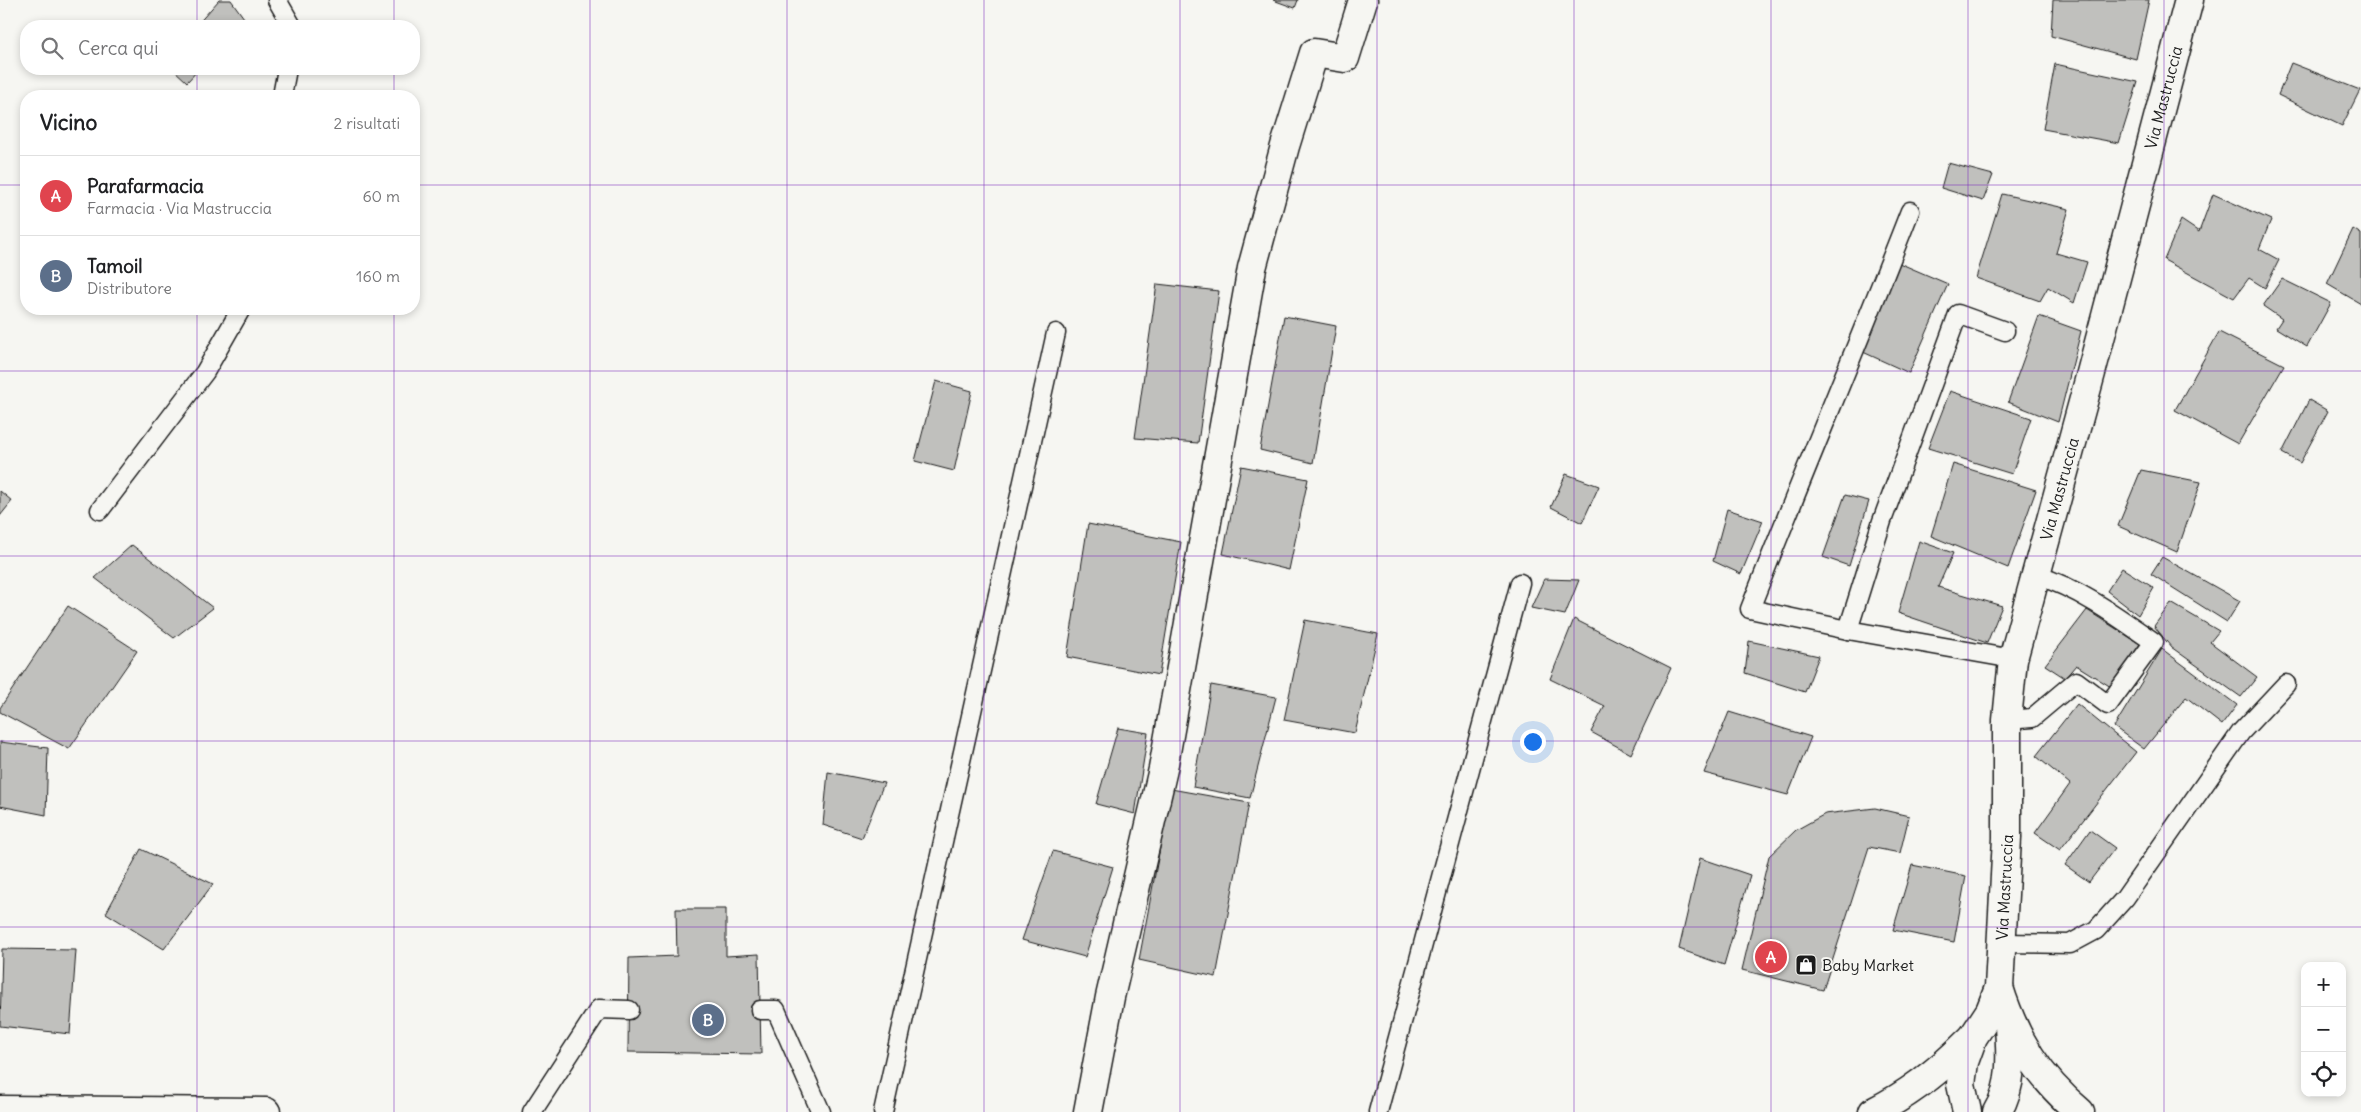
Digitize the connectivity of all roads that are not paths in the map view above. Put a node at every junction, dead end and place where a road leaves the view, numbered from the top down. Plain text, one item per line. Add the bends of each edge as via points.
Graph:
1 (277, 0) edge
2 (1363, 0) edge
3 (2189, 0) edge
4 (289, 20) edge
5 (286, 75) edge
6 (283, 90) edge
7 (1910, 212) dead end
8 (238, 315) edge
9 (2005, 331) dead end
10 (1056, 333) dead end
11 (100, 510) dead end
12 (2036, 576) junction
13 (1520, 583) dead end
14 (1848, 630) junction
15 (2013, 659) junction
16 (2286, 684) dead end
17 (2007, 720) junction
18 (2002, 942) junction
19 (1999, 988) junction
20 (629, 1010) dead end
21 (760, 1010) dead end
22 (2009, 1019) junction
23 (1973, 1037) junction
24 (0, 1110) edge
25 (266, 1112) edge
26 (532, 1112) edge
27 (821, 1112) edge
28 (883, 1112) edge
29 (1088, 1112) edge
30 (1378, 1112) edge
31 (1873, 1112) edge
32 (1967, 1112) edge
33 (1997, 1112) edge
34 (2080, 1112) edge

1 - 4 lane
2 - 29 street via 1345,58 1314,53 1252,268 1163,768 1110,997
3 - 12 street, Via Mastruccia
5 - 6 lane
7 - 14 lane via 1750,609
8 - 11 lane via 205,372
9 - 14 lane via 1958,314 1882,521
10 - 28 lane
12 - 15 street, Via Mastruccia
12 - 17 lane via 2059,582 2154,642 2108,705 2076,681 2032,718
13 - 30 lane
14 - 15 lane
15 - 17 street, Via Mastruccia
16 - 18 lane via 2241,732 2125,898 2096,930 2070,944
17 - 18 street, Via Mastruccia via 2007,838
18 - 19 street, Via Mastruccia
19 - 22 street
19 - 23 street via 1990,1011
20 - 26 lane via 599,1009
21 - 27 lane via 776,1010
22 - 33 street via 2010,1068 2007,1089
22 - 34 street via 2042,1075
23 - 31 street via 1926,1080
23 - 32 street via 1964,1062 1961,1084
24 - 25 street

